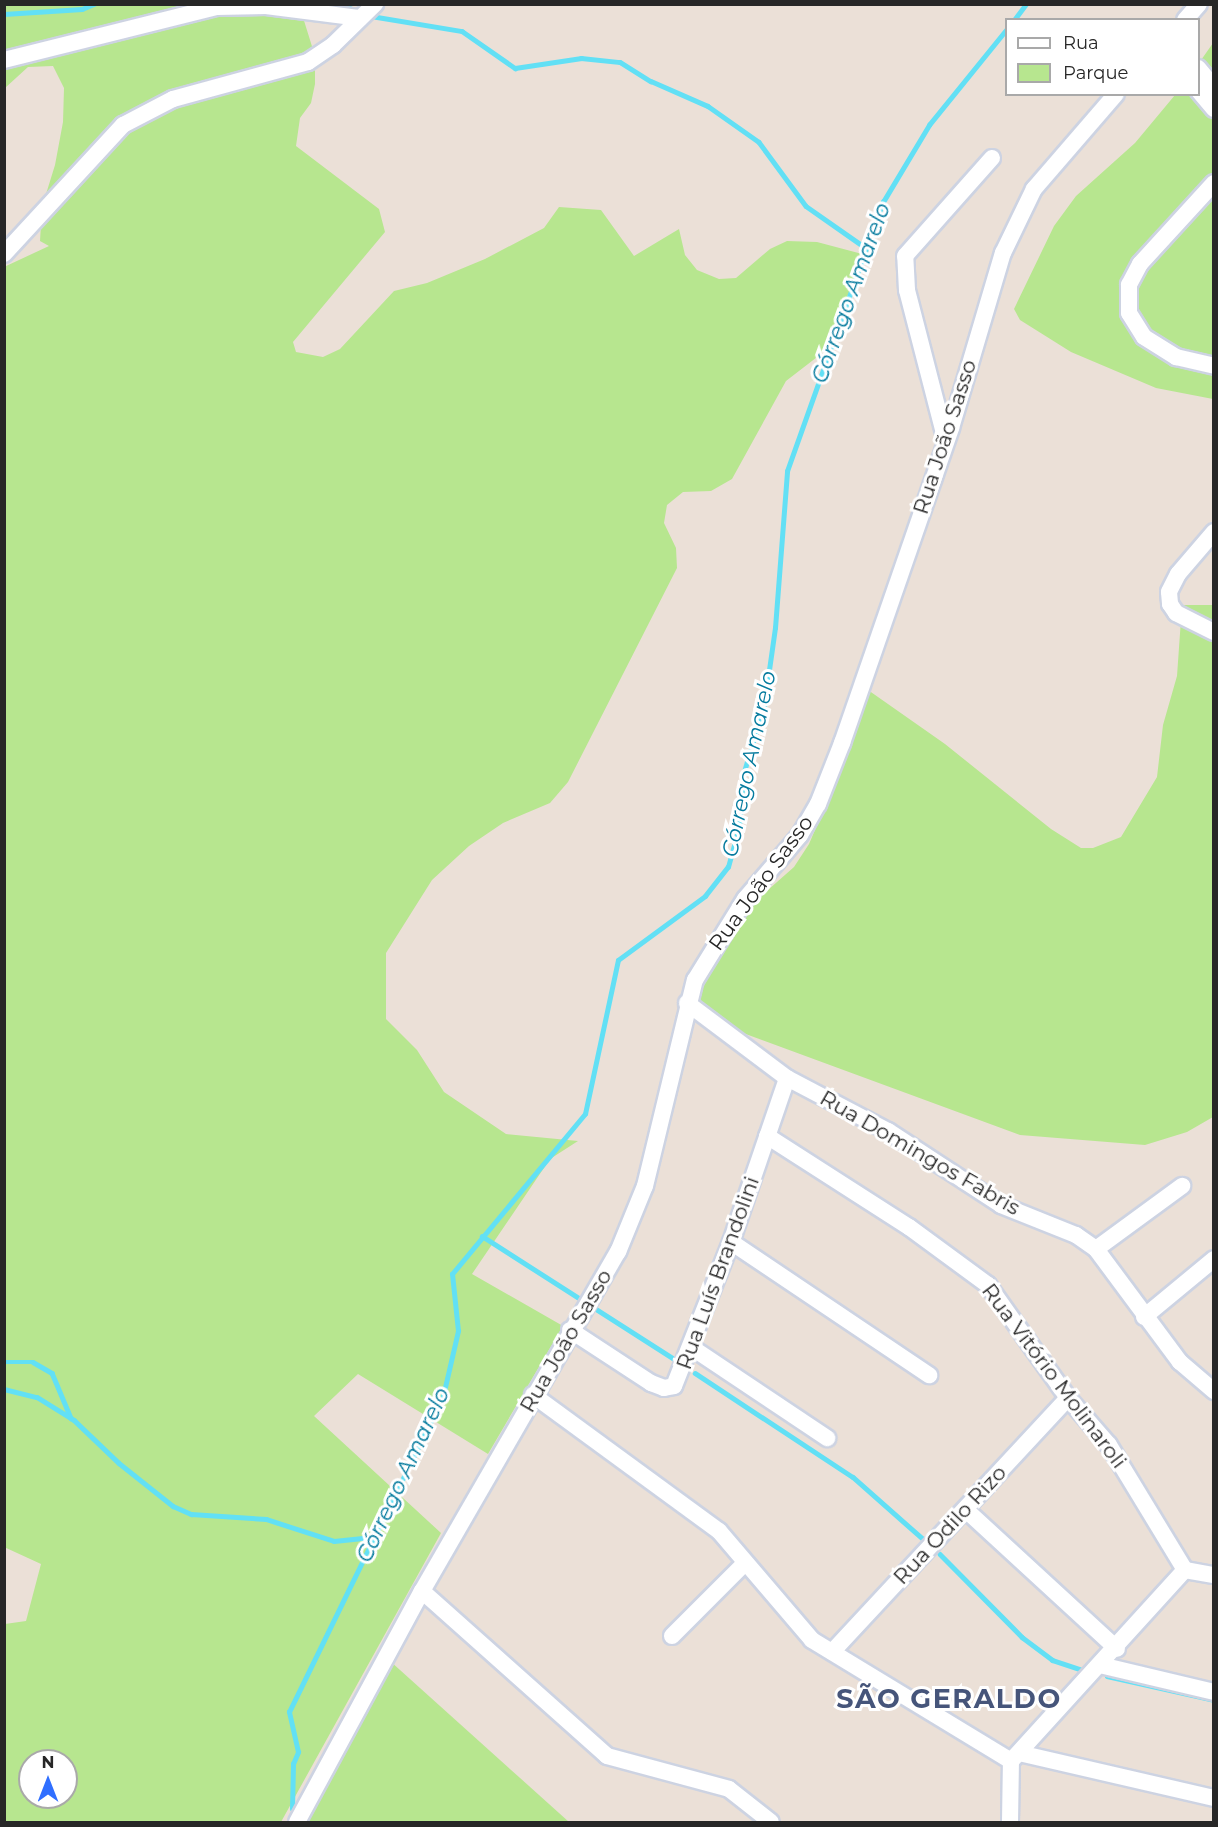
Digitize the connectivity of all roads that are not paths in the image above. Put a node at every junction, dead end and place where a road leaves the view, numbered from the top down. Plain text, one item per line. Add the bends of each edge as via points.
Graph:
1 (375, 4) edge
2 (1199, 4) edge
3 (360, 18) junction
4 (1187, 18) edge
5 (4, 60) edge
6 (1200, 70) edge
7 (1214, 87) edge
8 (1200, 92) edge
9 (1114, 96) edge
10 (1214, 109) edge
11 (992, 159) dead end
12 (1214, 183) edge
13 (4, 254) edge
14 (1214, 366) edge
15 (946, 441) junction
16 (1214, 532) edge
17 (1214, 632) edge
18 (687, 1003) junction
19 (787, 1078) junction
20 (767, 1136) junction
21 (1182, 1186) dead end
22 (731, 1242) junction
23 (1096, 1249) junction
24 (1214, 1259) edge
25 (1144, 1317) junction
26 (570, 1330) junction
27 (691, 1347) junction
28 (929, 1375) dead end
29 (1214, 1391) edge
30 (533, 1395) junction
31 (1068, 1398) junction
32 (827, 1438) dead end
33 (966, 1510) junction
34 (745, 1563) junction
35 (1185, 1570) junction
36 (1214, 1575) edge
37 (422, 1591) junction
38 (672, 1636) dead end
39 (1117, 1649) junction
40 (832, 1652) junction
41 (1101, 1665) junction
42 (1214, 1692) edge
43 (1015, 1757) junction
44 (1214, 1798) edge
45 (297, 1822) edge
46 (771, 1822) edge
47 (1010, 1822) edge

1 - 3 street
2 - 4 street
3 - 5 street via 266,6 216,7
3 - 13 street via 333,45 308,62 173,99 123,125
6 - 7 street
8 - 10 street
9 - 15 street, Rua João Sasso via 1054,164 1022,210 1003,253
11 - 15 street via 905,256 907,290
12 - 14 street via 1140,264 1129,285 1129,313 1144,337 1176,357
15 - 18 street, Rua João Sasso via 818,804 800,835 726,926
16 - 17 street via 1178,574 1169,592 1176,614
18 - 19 street, Rua Domingos Fabris
18 - 26 street, Rua João Sasso via 645,1186 618,1251
19 - 20 street, Rua Luís Brandolini
19 - 23 street, Rua Domingos Fabris via 888,1131 1001,1205 1076,1235
20 - 22 street, Rua Luís Brandolini
20 - 31 street, Rua Vitório Molinaroli via 909,1227 988,1285
21 - 23 street
22 - 27 street, Rua Luís Brandolini
22 - 28 street
23 - 25 street, Rua Domingos Fabris
24 - 25 street
25 - 29 street, Rua Domingos Fabris via 1180,1362
26 - 27 street, Rua Luís Brandolini via 664,1388 674,1386 679,1379
26 - 30 street, Rua João Sasso
27 - 32 street
30 - 34 street via 687,1505 718,1531
30 - 37 street, Rua João Sasso
31 - 33 street, Rua Odilo Rizo
31 - 35 street, Rua Vitório Molinaroli via 1128,1472
33 - 39 street
33 - 40 street, Rua Odilo Rizo
34 - 38 street
34 - 40 street via 812,1640
35 - 36 street
35 - 39 street
37 - 45 street, Rua João Sasso
37 - 46 street via 607,1756 729,1789
39 - 41 street
40 - 43 street
41 - 42 street
41 - 43 street
43 - 44 street
43 - 47 street

